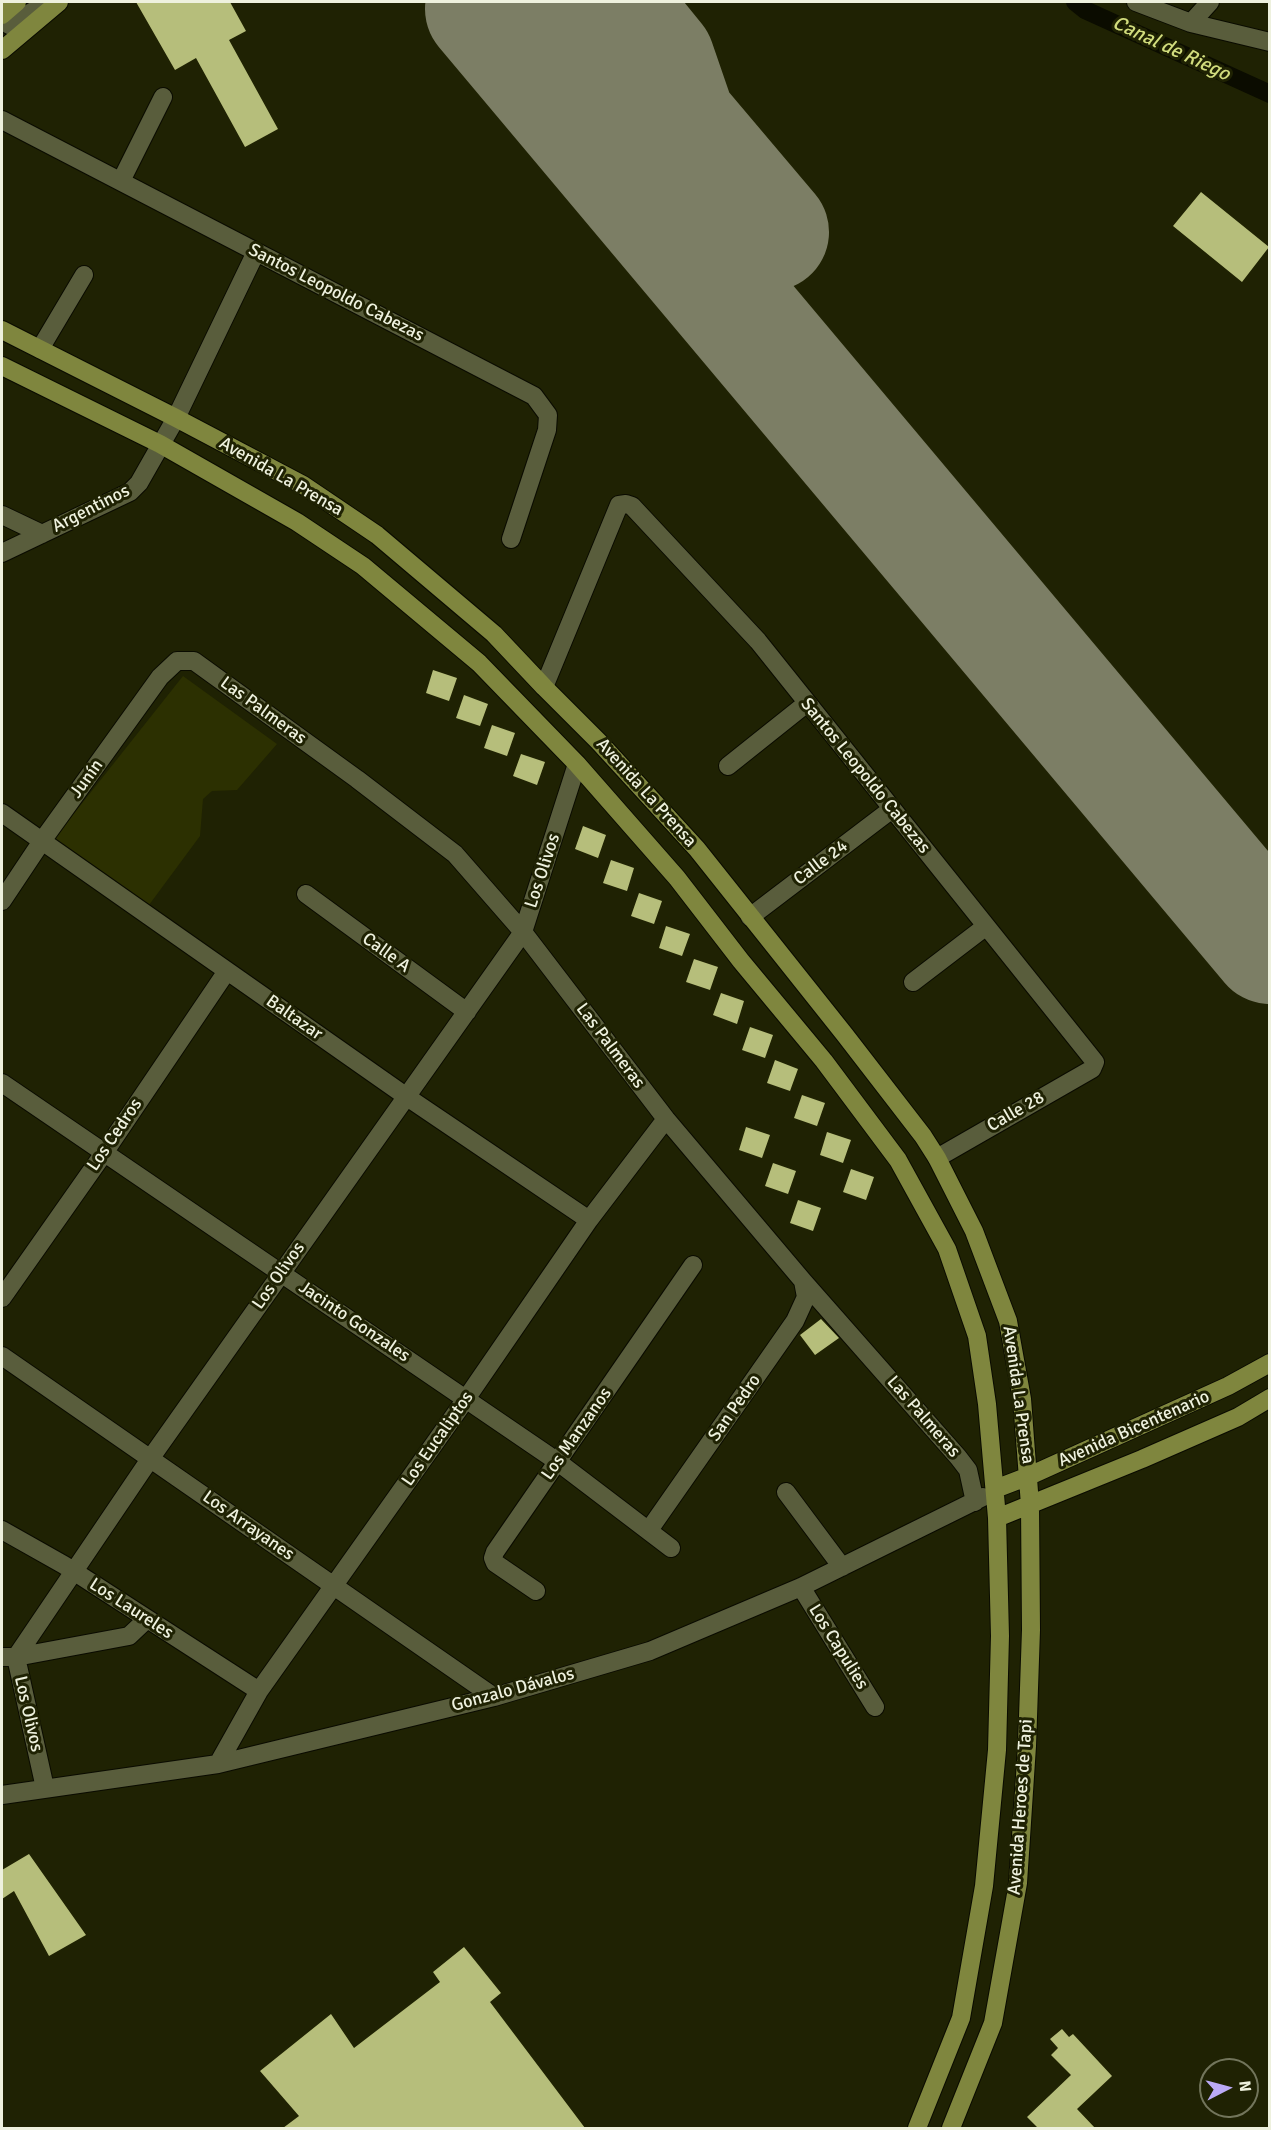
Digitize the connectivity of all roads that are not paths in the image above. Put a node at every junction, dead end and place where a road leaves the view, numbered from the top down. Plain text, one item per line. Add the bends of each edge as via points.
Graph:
1 (17, 2) edge
2 (30, 2) edge
3 (49, 2) edge
4 (58, 2) edge
5 (1136, 2) edge
6 (1210, 2) edge
7 (1191, 22) junction
8 (4, 24) edge
9 (1269, 42) edge
10 (2, 50) edge
11 (163, 97) dead end
12 (2, 120) edge
13 (121, 181) junction
14 (256, 252) junction
15 (84, 274) dead end
16 (2, 330) edge
17 (40, 349) junction
18 (2, 366) edge
19 (176, 418) junction
20 (160, 444) junction
21 (2, 515) edge
22 (42, 534) junction
23 (511, 539) dead end
24 (2, 553) edge
25 (177, 661) joint
26 (544, 687) junction
27 (807, 703) junction
28 (577, 764) junction
29 (728, 766) dead end
30 (892, 809) junction
31 (2, 813) edge
32 (42, 841) junction
33 (306, 894) dead end
34 (2, 901) edge
35 (750, 917) junction
36 (985, 927) junction
37 (523, 932) junction
38 (227, 971) junction
39 (914, 982) dead end
40 (466, 1012) junction
41 (1094, 1066) joint
42 (2, 1083) edge
43 (407, 1097) junction
44 (666, 1119) junction
45 (104, 1153) junction
46 (937, 1158) junction
47 (589, 1220) junction
48 (693, 1265) dead end
49 (280, 1273) junction
50 (803, 1281) junction
51 (2, 1298) edge
52 (2, 1356) edge
53 (1269, 1363) edge
54 (1269, 1398) edge
55 (466, 1399) junction
56 (150, 1459) junction
57 (558, 1462) junction
58 (1029, 1476) junction
59 (995, 1489) junction
60 (786, 1492) dead end
61 (975, 1502) junction
62 (1030, 1504) junction
63 (997, 1518) junction
64 (2, 1530) edge
65 (649, 1530) junction
66 (671, 1548) dead end
67 (842, 1567) junction
68 (74, 1573) junction
69 (334, 1586) junction
70 (801, 1587) junction
71 (536, 1591) dead end
72 (147, 1619) junction
73 (8, 1657) edge
74 (259, 1691) junction
75 (494, 1697) junction
76 (875, 1707) dead end
77 (218, 1764) junction
78 (45, 1788) junction
79 (2, 1795) edge
80 (917, 2128) edge
81 (951, 2128) edge

1 - 8 main road
2 - 8 street
3 - 8 street
4 - 10 main road
5 - 7 street
6 - 7 street
7 - 9 street
11 - 13 street
12 - 13 street, Santos Leopoldo Cabezas
13 - 14 street, Santos Leopoldo Cabezas
14 - 19 street
14 - 23 street, Santos Leopoldo Cabezas via 534,396 548,415 547,430
15 - 17 street
16 - 17 main road, Avenida La Prensa
17 - 19 main road, Avenida La Prensa
18 - 20 main road, Avenida La Prensa
19 - 20 street, Argentinos
19 - 26 main road, Avenida La Prensa via 303,485 377,535 494,634
20 - 22 street, Argentinos via 130,492
20 - 28 main road, Avenida La Prensa via 297,522 363,566 479,663
21 - 22 street
22 - 24 street, Argentinos
25 - 32 street, Junín via 160,677
25 - 37 street, Las Palmeras via 194,661 455,854
26 - 27 street, Santos Leopoldo Cabezas via 619,505 626,504 758,641
26 - 35 main road, Avenida La Prensa via 697,849
27 - 29 street
27 - 30 street, Santos Leopoldo Cabezas
28 - 37 street, Los Olivos
28 - 59 main road, Avenida La Prensa via 677,878 898,1160 946,1249 977,1336
30 - 35 street, Calle 24
30 - 36 street, Santos Leopoldo Cabezas
31 - 32 street, Baltazar
32 - 34 street, Junín
32 - 38 street, Baltazar
33 - 40 street, Calle A
35 - 46 main road, Avenida La Prensa
36 - 39 street
36 - 41 street, Santos Leopoldo Cabezas via 1095,1062
37 - 40 street, Los Olivos
37 - 44 street, Las Palmeras
38 - 43 street, Baltazar
38 - 45 street, Los Cedros
40 - 43 street, Los Olivos
41 - 46 street, Calle 28
42 - 45 street, Jacinto Gonzales
43 - 47 street, Baltazar
43 - 49 street, Los Olivos
44 - 47 street, Los Eucaliptos
44 - 50 street, Las Palmeras
45 - 49 street, Jacinto Gonzales
45 - 51 street, Los Cedros
46 - 58 main road, Avenida La Prensa via 974,1231 1008,1321 1022,1399
47 - 55 street, Los Eucaliptos
48 - 57 street, Los Manzanos
49 - 55 street, Jacinto Gonzales
49 - 56 street, Los Olivos
50 - 61 street, Las Palmeras via 958,1456 968,1470
50 - 65 street, San Pedro via 806,1297 795,1321
52 - 56 street, Los Arrayanes
53 - 58 main road, Avenida Bicentenario via 1228,1386
54 - 62 main road, Avenida Bicentenario via 1238,1417
55 - 57 street, Jacinto Gonzales
55 - 69 street, Los Eucaliptos
56 - 68 street, Los Olivos
56 - 69 street, Los Arrayanes
57 - 65 street, Jacinto Gonzales
57 - 71 street, Los Manzanos via 493,1558
58 - 59 main road, Avenida Bicentenario
58 - 62 main road, Avenida Heroes de Tapi
59 - 61 street, Gonzalo Dávalos
59 - 63 main road, Avenida Heroes de Tapi
60 - 67 street
61 - 67 street, Gonzalo Dávalos
62 - 63 main road, Avenida Bicentenario
62 - 81 main road, Avenida Heroes de Tapi via 1030,1665 1018,1883 993,2023
63 - 80 main road, Avenida Heroes de Tapi via 997,1750 984,1886 961,2018
64 - 68 street, Los Laureles
65 - 66 street, Jacinto Gonzales
67 - 70 street, Gonzalo Dávalos
68 - 72 street, Los Laureles
68 - 73 street, Los Olivos
69 - 74 street, Los Eucaliptos
69 - 75 street, Los Arrayanes
70 - 75 street, Gonzalo Dávalos via 650,1651
70 - 76 street, Los Capulies
72 - 73 street via 129,1636
72 - 74 street, Los Laureles
73 - 78 street, Los Olivos
74 - 77 street, Los Eucaliptos
75 - 77 street, Gonzalo Dávalos
77 - 78 street, Gonzalo Dávalos
78 - 79 street, Gonzalo Dávalos

